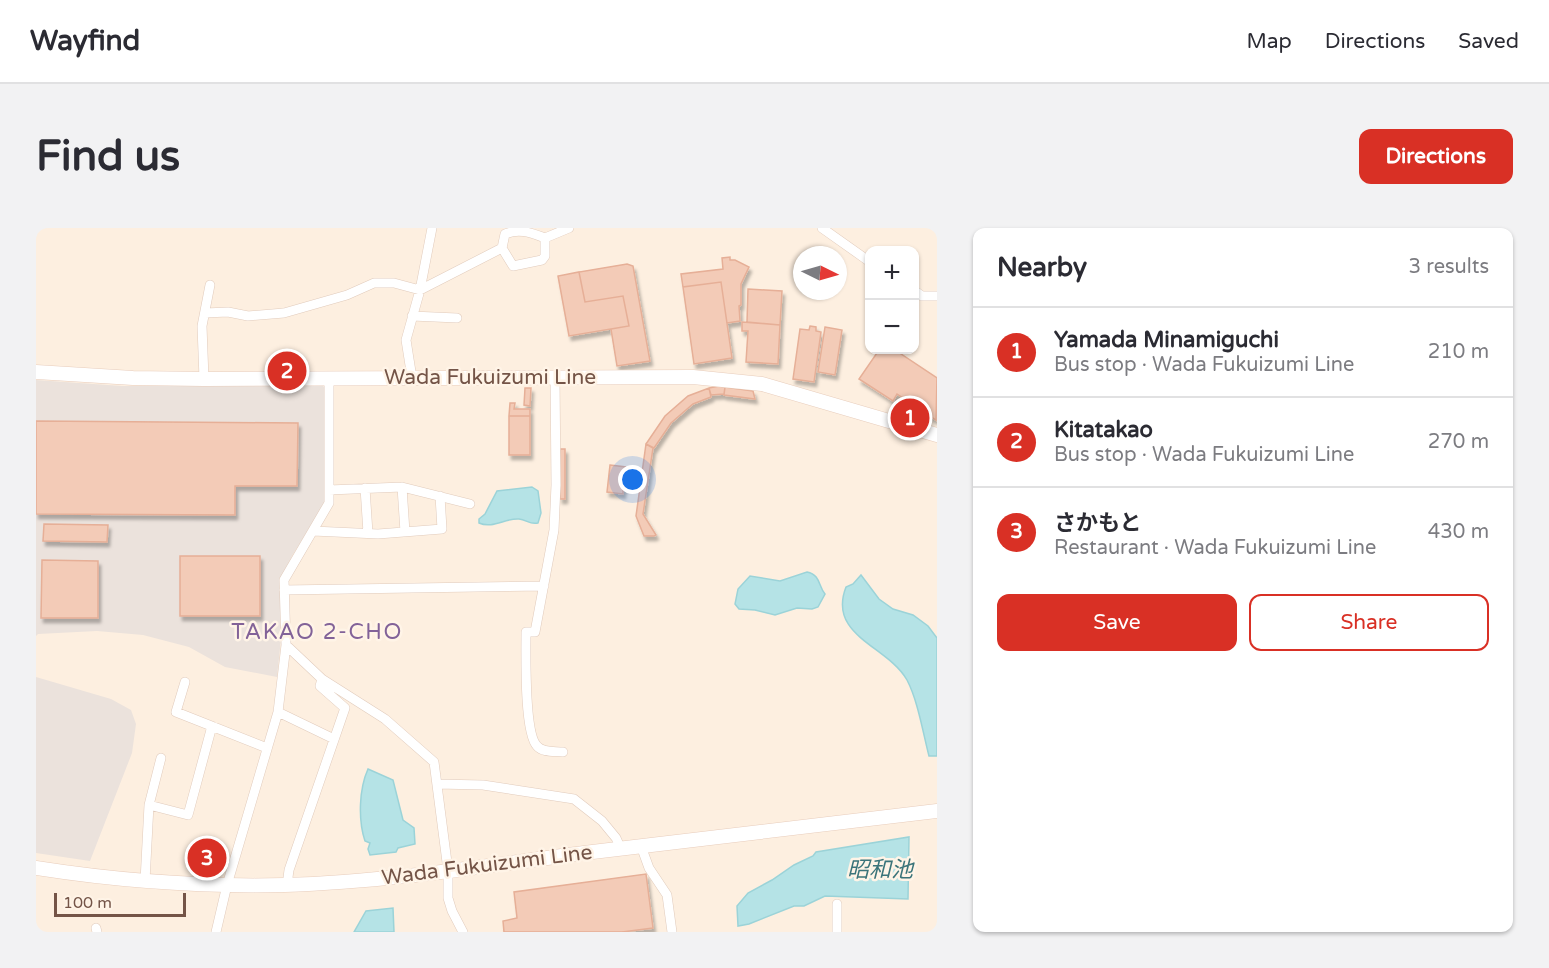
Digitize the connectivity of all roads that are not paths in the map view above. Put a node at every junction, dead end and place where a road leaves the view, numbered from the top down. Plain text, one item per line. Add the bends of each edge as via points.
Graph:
1 (432, 228) edge
2 (564, 228) edge
3 (569, 228) edge
4 (822, 228) edge
5 (545, 238) junction
6 (502, 248) junction
7 (865, 258) edge
8 (210, 285) dead end
9 (420, 290) junction
10 (919, 294) edge
11 (937, 296) edge
12 (205, 313) junction
13 (412, 316) junction
14 (457, 318) dead end
15 (36, 372) edge
16 (329, 377) junction
17 (555, 377) junction
18 (412, 378) junction
19 (204, 379) junction
20 (937, 435) edge
21 (402, 487) junction
22 (365, 488) junction
23 (329, 490) junction
24 (440, 496) junction
25 (470, 504) dead end
26 (313, 531) junction
27 (405, 532) junction
28 (368, 534) junction
29 (544, 586) junction
30 (284, 590) junction
31 (286, 645) junction
32 (322, 679) junction
33 (185, 682) dead end
34 (278, 712) junction
35 (212, 726) junction
36 (334, 739) junction
37 (267, 747) junction
38 (563, 752) dead end
39 (161, 758) dead end
40 (437, 784) junction
41 (149, 805) junction
42 (937, 811) edge
43 (641, 846) junction
44 (621, 849) junction
45 (36, 868) edge
46 (448, 870) junction
47 (145, 882) junction
48 (227, 885) junction
49 (286, 885) junction
50 (837, 904) dead end
51 (461, 931) edge
52 (216, 932) edge
53 (672, 932) edge
54 (837, 932) edge

1 - 9 street
2 - 3 street
2 - 5 street
4 - 7 street
5 - 6 street via 514,230 505,234
5 - 6 street via 542,260 513,267
6 - 9 street
8 - 12 street
9 - 12 street via 394,283 374,283 284,313
9 - 13 street
10 - 11 street
12 - 19 street
13 - 14 street
13 - 18 street via 406,340
15 - 19 main road, Wada Fukuizumi Line
16 - 18 main road, Wada Fukuizumi Line
16 - 19 main road, Wada Fukuizumi Line
16 - 23 street
17 - 18 main road, Wada Fukuizumi Line
17 - 20 main road, Wada Fukuizumi Line via 693,377 762,384
17 - 29 street via 554,530
21 - 22 street
21 - 24 street
21 - 27 street
22 - 23 street
22 - 28 street
23 - 26 street via 329,503
24 - 25 street
24 - 27 street via 442,530
26 - 28 street
26 - 30 street via 284,580
27 - 28 street
29 - 30 street
29 - 38 street via 535,632 526,632 530,736 537,747
30 - 31 street
31 - 32 street
31 - 34 street
32 - 36 street via 323,691 345,708
32 - 40 street via 385,719 434,762
33 - 35 street via 176,712
34 - 36 street
34 - 37 street
35 - 37 street
35 - 41 street via 188,815
36 - 49 street
37 - 48 street
39 - 41 street
40 - 44 street via 483,785 574,799 602,822
40 - 46 street
41 - 47 street
42 - 43 main road, Wada Fukuizumi Line
43 - 44 main road, Wada Fukuizumi Line
43 - 53 street via 649,868 667,895
44 - 46 main road, Wada Fukuizumi Line
45 - 47 main road, Wada Fukuizumi Line
46 - 49 main road, Wada Fukuizumi Line
46 - 51 street via 448,898
47 - 48 main road, Wada Fukuizumi Line
48 - 49 main road, Wada Fukuizumi Line
48 - 52 street
50 - 54 street

